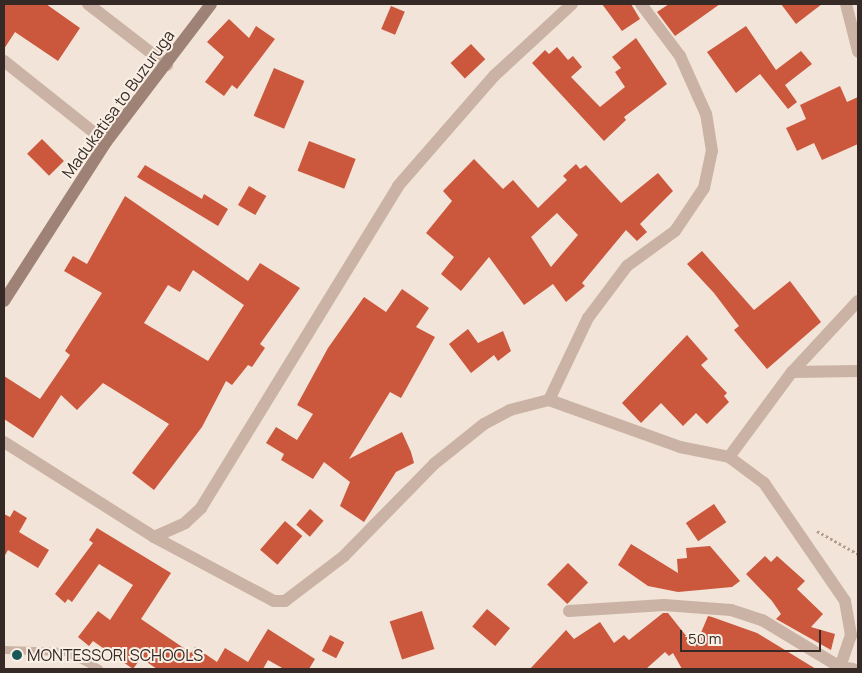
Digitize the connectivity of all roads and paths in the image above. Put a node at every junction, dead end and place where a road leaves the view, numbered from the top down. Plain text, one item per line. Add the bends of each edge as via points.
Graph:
1 (88, 4) edge
2 (211, 4) edge
3 (572, 4) edge
4 (641, 4) edge
5 (846, 4) edge
6 (858, 51) edge
7 (4, 61) edge
8 (167, 65) junction
9 (106, 142) junction
10 (858, 300) edge
11 (4, 301) edge
12 (858, 371) edge
13 (792, 372) junction
14 (550, 400) junction
15 (4, 442) edge
16 (729, 457) junction
17 (793, 520) junction
18 (154, 537) junction
19 (858, 554) edge
20 (569, 611) dead end
21 (4, 650) edge
22 (849, 668) edge
23 (858, 668) edge
24 (99, 669) edge

1 - 8 street
2 - 8 main road, Madukatisa to Buzuruga
3 - 18 street via 494,76 398,186 201,508 185,524
4 - 14 street via 680,56 706,114 712,151 704,188 676,231 627,266 588,318
5 - 6 street
7 - 9 street
8 - 9 main road, Madukatisa to Buzuruga
9 - 11 main road, Madukatisa to Buzuruga
10 - 13 street
12 - 13 street
13 - 16 street
14 - 16 street via 680,447
14 - 18 street via 510,410 484,424 434,464 344,556 293,599 274,601
15 - 18 street
16 - 17 street via 764,483
17 - 19 path
17 - 22 street via 845,601 851,635
20 - 22 street via 664,605 731,610 762,620
21 - 24 lane via 66,652
22 - 23 street

